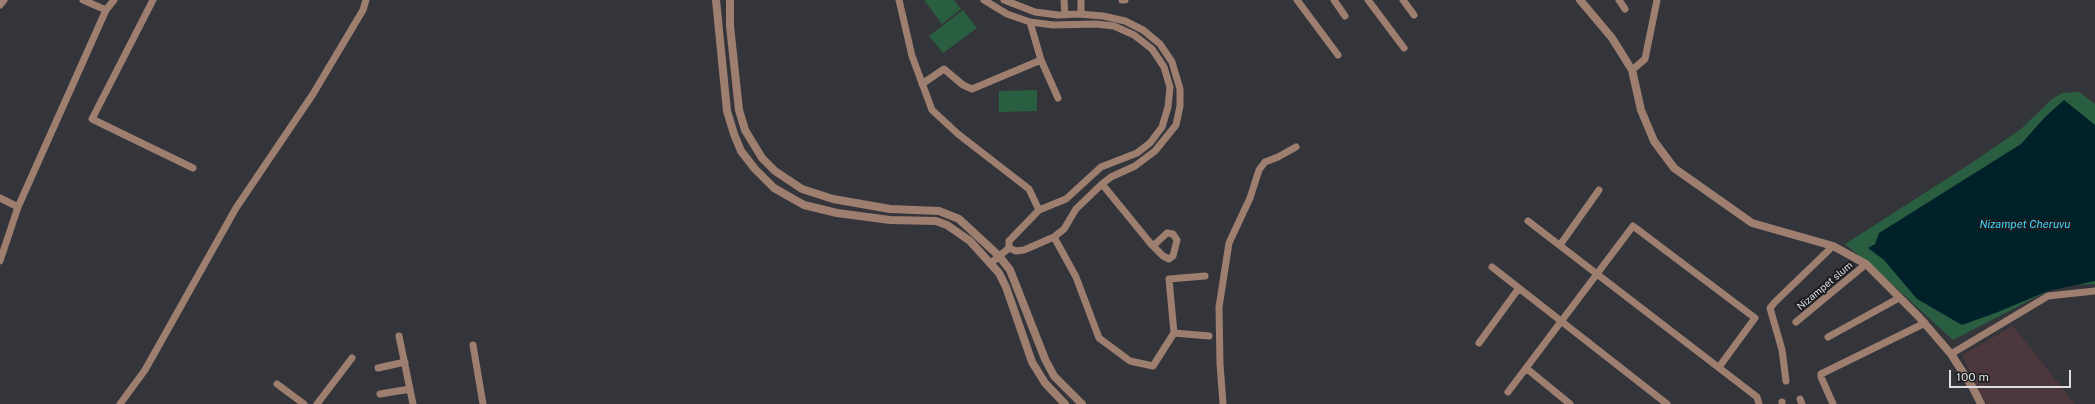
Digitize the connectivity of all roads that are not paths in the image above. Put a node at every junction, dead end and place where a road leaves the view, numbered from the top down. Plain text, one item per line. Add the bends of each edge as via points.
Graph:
1 (4, 0) edge
2 (83, 0) edge
3 (114, 0) edge
4 (153, 0) edge
5 (366, 0) edge
6 (716, 0) edge
7 (730, 0) edge
8 (899, 0) edge
9 (984, 0) edge
10 (1004, 0) edge
11 (1064, 0) edge
12 (1081, 0) edge
13 (1297, 0) edge
14 (1334, 0) edge
15 (1368, 0) edge
16 (1402, 0) edge
17 (1580, 0) edge
18 (1619, 0) edge
19 (1657, 0) edge
20 (0, 5) edge
21 (1022, 8) junction
22 (1625, 9) dead end
23 (106, 10) junction
24 (1081, 14) junction
25 (1065, 15) junction
26 (1414, 15) dead end
27 (1345, 16) dead end
28 (1019, 18) junction
29 (1030, 22) junction
30 (1404, 48) dead end
31 (1338, 55) dead end
32 (1040, 60) junction
33 (1632, 70) junction
34 (922, 84) junction
35 (1058, 98) dead end
36 (1296, 147) dead end
37 (193, 168) dead end
38 (1102, 184) junction
39 (1599, 190) dead end
40 (0, 198) edge
41 (1066, 199) junction
42 (18, 207) junction
43 (1076, 209) junction
44 (1039, 210) junction
45 (1528, 221) dead end
46 (1054, 236) junction
47 (1560, 245) junction
48 (1153, 246) dead end
49 (1832, 246) junction
50 (1009, 248) junction
51 (1000, 256) junction
52 (0, 261) edge
53 (991, 263) junction
54 (1866, 264) junction
55 (1492, 267) dead end
56 (1597, 274) junction
57 (1205, 276) dead end
58 (1519, 288) junction
59 (2095, 292) edge
60 (1899, 298) junction
61 (1561, 321) junction
62 (1796, 322) dead end
63 (1925, 323) junction
64 (1174, 333) junction
65 (399, 336) dead end
66 (1209, 336) dead end
67 (1828, 338) dead end
68 (1479, 343) dead end
69 (473, 345) dead end
70 (1951, 354) junction
71 (352, 358) dead end
72 (405, 362) junction
73 (1719, 367) junction
74 (378, 368) dead end
75 (1526, 368) junction
76 (1786, 381) dead end
77 (277, 384) dead end
78 (410, 389) junction
79 (1508, 392) dead end
80 (380, 394) dead end
81 (120, 404) edge
82 (304, 404) edge
83 (317, 404) edge
84 (413, 404) edge
85 (483, 404) edge
86 (1065, 404) edge
87 (1082, 404) edge
88 (1223, 404) edge
89 (1570, 404) edge
90 (1667, 404) edge
91 (1759, 404) edge
92 (1833, 404) edge
93 (1981, 404) edge

1 - 20 street
2 - 23 street
3 - 23 street
4 - 37 street via 92,119
5 - 81 street via 363,10 313,94 236,208 144,370
6 - 53 street via 727,111 734,134 741,151 774,188 804,204 837,213 890,220 936,221 970,241
7 - 51 street via 730,26 739,110 753,145 775,171 802,189 833,199 890,209 938,211 951,215 970,227
8 - 34 street via 912,56
9 - 28 street
10 - 21 street
11 - 25 street
12 - 24 street
13 - 31 street
14 - 27 street
15 - 30 street
16 - 26 street
17 - 33 street via 1612,38
18 - 22 street
19 - 33 street via 1645,59
21 - 25 street via 1058,16
21 - 28 street
23 - 42 street
24 - 25 street
24 - 38 street via 1125,21 1143,30 1160,44 1172,62 1180,89 1176,125 1167,138 1135,166
28 - 29 street
29 - 32 street
29 - 41 street via 1114,26 1134,34 1152,49 1164,67 1170,87 1168,107 1162,126 1150,143 1137,153 1101,167
32 - 34 street via 972,89 944,69
32 - 35 street
33 - 49 street via 1641,110 1654,141 1674,168 1752,223
34 - 44 street via 932,110 958,134 1029,189
36 - 88 street via 1265,162 1259,170 1250,198 1229,243 1219,308
38 - 43 street
38 - 48 street
39 - 47 street
40 - 42 street
41 - 43 street
41 - 44 street
42 - 52 street
43 - 46 street via 1064,229
44 - 50 street via 1011,238
45 - 47 street
46 - 50 street via 1024,250
46 - 64 street via 1076,277 1099,338 1130,362 1153,366
47 - 56 street
49 - 54 street
49 - 76 street via 1770,308 1782,350
50 - 51 street
51 - 53 street
51 - 87 street via 1010,270 1054,376
53 - 86 street via 1006,287 1032,362 1049,388
54 - 60 street
54 - 62 street, Nizampet slum
55 - 58 street
56 - 61 street
56 - 73 street
56 - 73 street via 1633,226 1755,318
57 - 64 street via 1169,279
58 - 61 street
58 - 68 street
59 - 70 street via 2048,296
60 - 63 street
60 - 67 street
61 - 75 street
61 - 90 street
63 - 70 street
63 - 92 street via 1821,374
64 - 66 street
65 - 72 street
69 - 85 street
70 - 93 street
71 - 83 street
72 - 74 street
72 - 78 street
73 - 91 street via 1757,397
75 - 79 street
75 - 89 street
77 - 82 street
78 - 80 street
78 - 84 street

